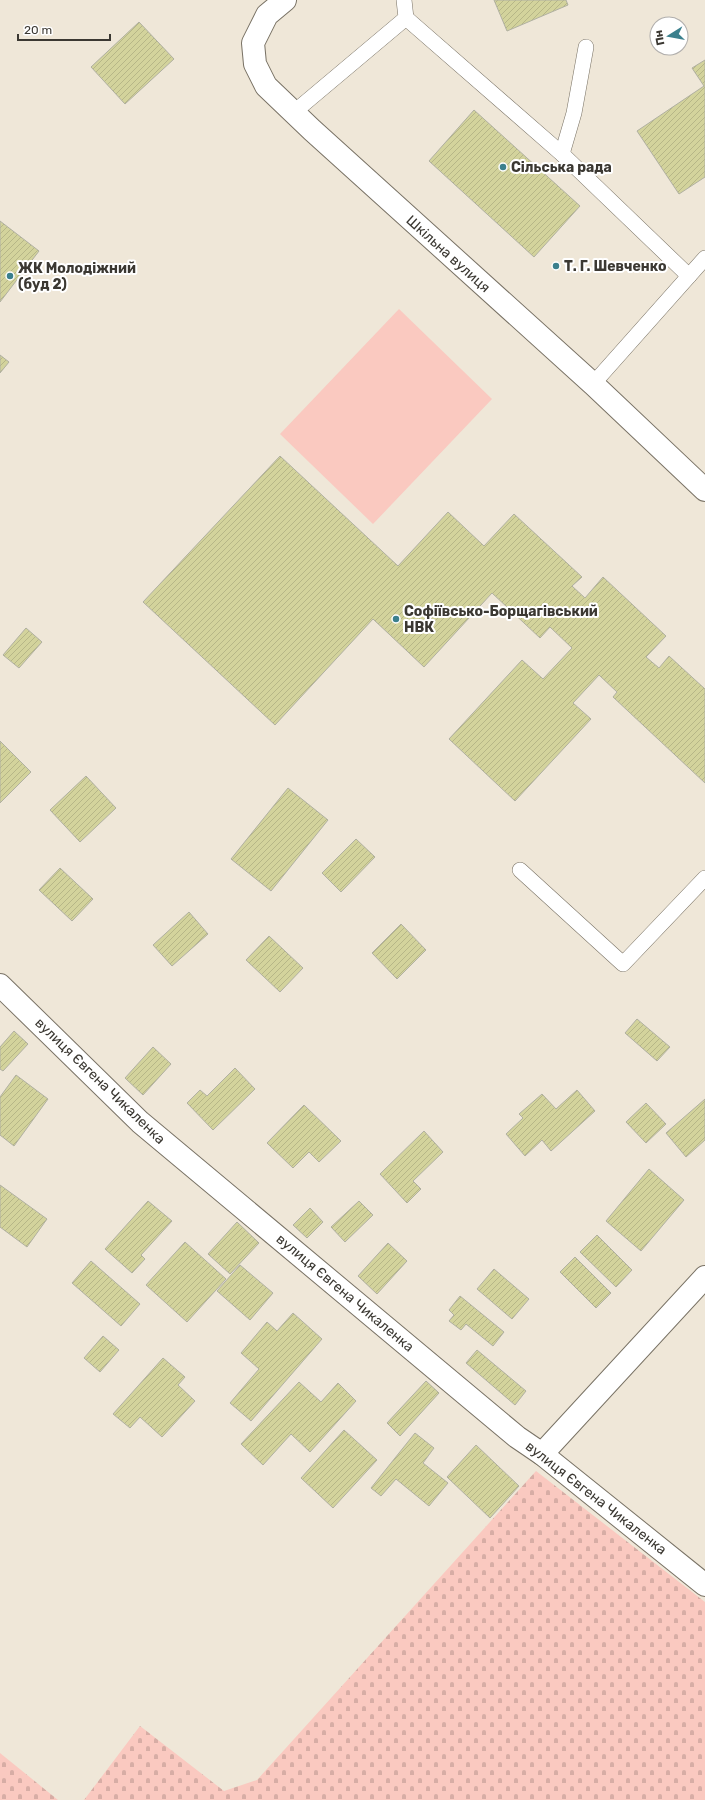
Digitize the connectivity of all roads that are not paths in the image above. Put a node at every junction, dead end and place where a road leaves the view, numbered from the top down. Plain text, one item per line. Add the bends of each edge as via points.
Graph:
1 (285, 0) edge
2 (404, 0) edge
3 (406, 18) junction
4 (586, 47) dead end
5 (294, 113) junction
6 (562, 154) junction
7 (705, 258) edge
8 (689, 276) junction
9 (592, 384) junction
10 (705, 490) edge
11 (520, 870) dead end
12 (705, 878) edge
13 (0, 985) edge
14 (705, 1277) edge
15 (542, 1454) junction
16 (705, 1584) edge

1 - 5 street, Шкільна вулиця via 267,15 253,43 255,64 266,86
2 - 3 lane
3 - 5 lane
3 - 6 lane
4 - 6 lane via 574,113
5 - 9 street, Шкільна вулиця
6 - 8 lane
7 - 8 lane
8 - 9 lane
9 - 10 street, Шкільна вулиця
11 - 12 lane via 623,964
13 - 15 street, вулиця Євгена Чикаленка via 140,1122 518,1437
14 - 15 street
15 - 16 street, вулиця Євгена Чикаленка

